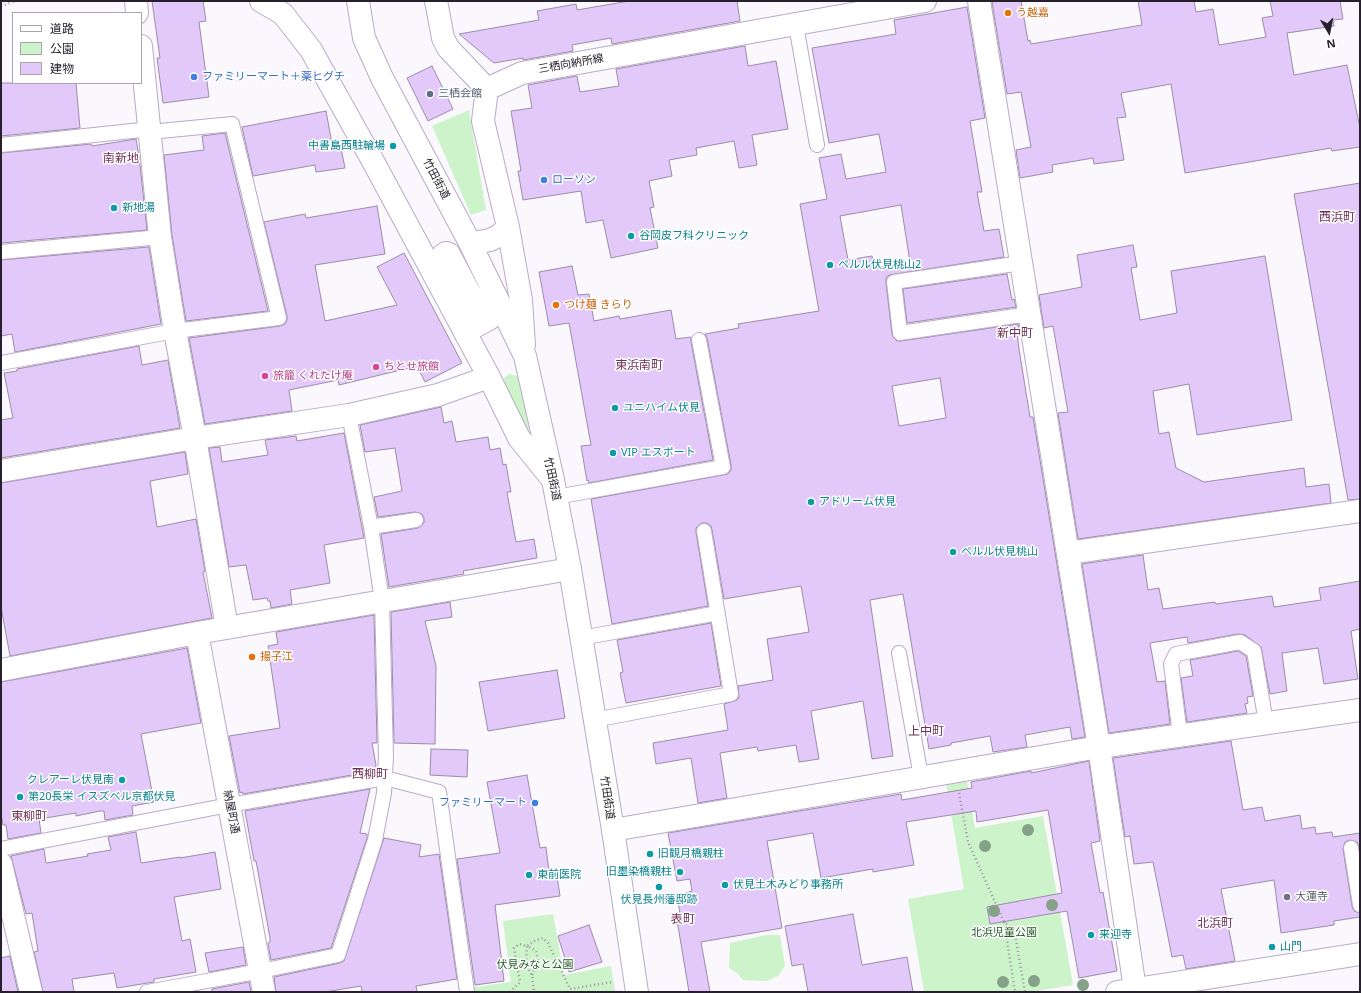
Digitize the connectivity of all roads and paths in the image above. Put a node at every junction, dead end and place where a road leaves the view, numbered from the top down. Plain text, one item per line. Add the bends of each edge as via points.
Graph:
1 (15, 1) edge
2 (136, 1) edge
3 (261, 1) edge
4 (358, 1) edge
5 (436, 1) edge
6 (925, 1) edge
7 (979, 1) edge
8 (1, 6) edge
9 (137, 12) edge
10 (796, 25) junction
11 (142, 55) edge
12 (487, 89) junction
13 (150, 131) junction
14 (1, 145) edge
15 (817, 145) dead end
16 (508, 227) junction
17 (160, 237) junction
18 (469, 241) junction
19 (1, 252) edge
20 (1021, 263) junction
21 (1029, 314) junction
22 (175, 331) junction
23 (699, 340) dead end
24 (525, 356) junction
25 (1, 363) edge
26 (489, 377) junction
27 (348, 415) junction
28 (195, 438) junction
29 (1, 471) edge
30 (554, 489) junction
31 (1360, 511) edge
32 (416, 520) dead end
33 (371, 527) junction
34 (704, 531) dead end
35 (1068, 553) junction
36 (570, 569) junction
37 (382, 601) junction
38 (718, 613) junction
39 (227, 628) junction
40 (197, 633) junction
41 (581, 638) junction
42 (899, 653) dead end
43 (1, 670) edge
44 (1360, 710) edge
45 (594, 720) junction
46 (1266, 723) junction
47 (1180, 735) junction
48 (1099, 747) junction
49 (956, 771) junction
50 (921, 777) junction
51 (385, 778) junction
52 (229, 805) junction
53 (613, 830) junction
54 (1350, 848) dead end
55 (1, 849) edge
56 (1, 864) edge
57 (1360, 905) edge
58 (1004, 922) junction
59 (526, 946) junction
60 (1360, 954) edge
61 (532, 976) junction
62 (263, 982) edge
63 (636, 985) edge
64 (569, 991) edge
65 (1126, 991) edge
66 (31, 992) edge
67 (147, 992) edge
68 (466, 992) edge
69 (510, 992) edge
70 (534, 992) edge
71 (1015, 992) edge
72 (1025, 992) edge

1 - 8 path
2 - 9 street
3 - 26 street via 283,14 311,50
4 - 18 street, 竹田街道 via 364,38 382,78
5 - 12 street via 443,38 448,48
6 - 10 street, 三栖向納所線
7 - 20 street
10 - 12 street, 三栖向納所線 via 522,73
10 - 15 lane
11 - 13 street
12 - 16 street via 483,121
13 - 14 lane
13 - 17 street
13 - 22 lane via 232,124 279,318
16 - 18 street via 490,240
16 - 24 street via 521,300
17 - 19 lane
17 - 22 street
18 - 24 street, 竹田街道
20 - 21 street
20 - 21 lane via 894,282 900,333
21 - 35 street
22 - 25 lane
22 - 28 street
23 - 30 lane via 723,467
24 - 30 street, 竹田街道
26 - 27 street via 438,395
26 - 30 street via 519,438
27 - 28 street
27 - 33 lane
28 - 29 street
28 - 39 street
30 - 36 street, 竹田街道
31 - 35 street
32 - 33 lane
33 - 37 lane
34 - 38 lane
35 - 48 street
36 - 37 street
36 - 41 street, 竹田街道
37 - 39 street
37 - 51 lane
38 - 41 lane
38 - 45 lane via 731,694
39 - 40 street
40 - 43 street
40 - 52 street, 納屋町通
41 - 45 street, 竹田街道
42 - 50 lane
44 - 46 street
45 - 53 street, 竹田街道
46 - 47 street
46 - 47 lane via 1254,651 1240,642 1176,654 1170,664
47 - 48 street
48 - 49 street
48 - 65 street
49 - 50 street
49 - 58 path via 968,842
50 - 53 street
51 - 52 lane
51 - 62 lane via 375,840 338,955
51 - 68 lane via 439,792
52 - 55 lane
52 - 62 street, 納屋町通
53 - 63 street, 竹田街道
54 - 57 lane
56 - 66 street
58 - 71 path
58 - 72 path via 1014,929
59 - 61 path via 526,960
59 - 61 path via 536,951 538,959
59 - 64 path via 543,938 548,943
59 - 69 path via 520,944 514,948 520,982
60 - 65 street
61 - 70 path
62 - 67 lane
63 - 64 path

